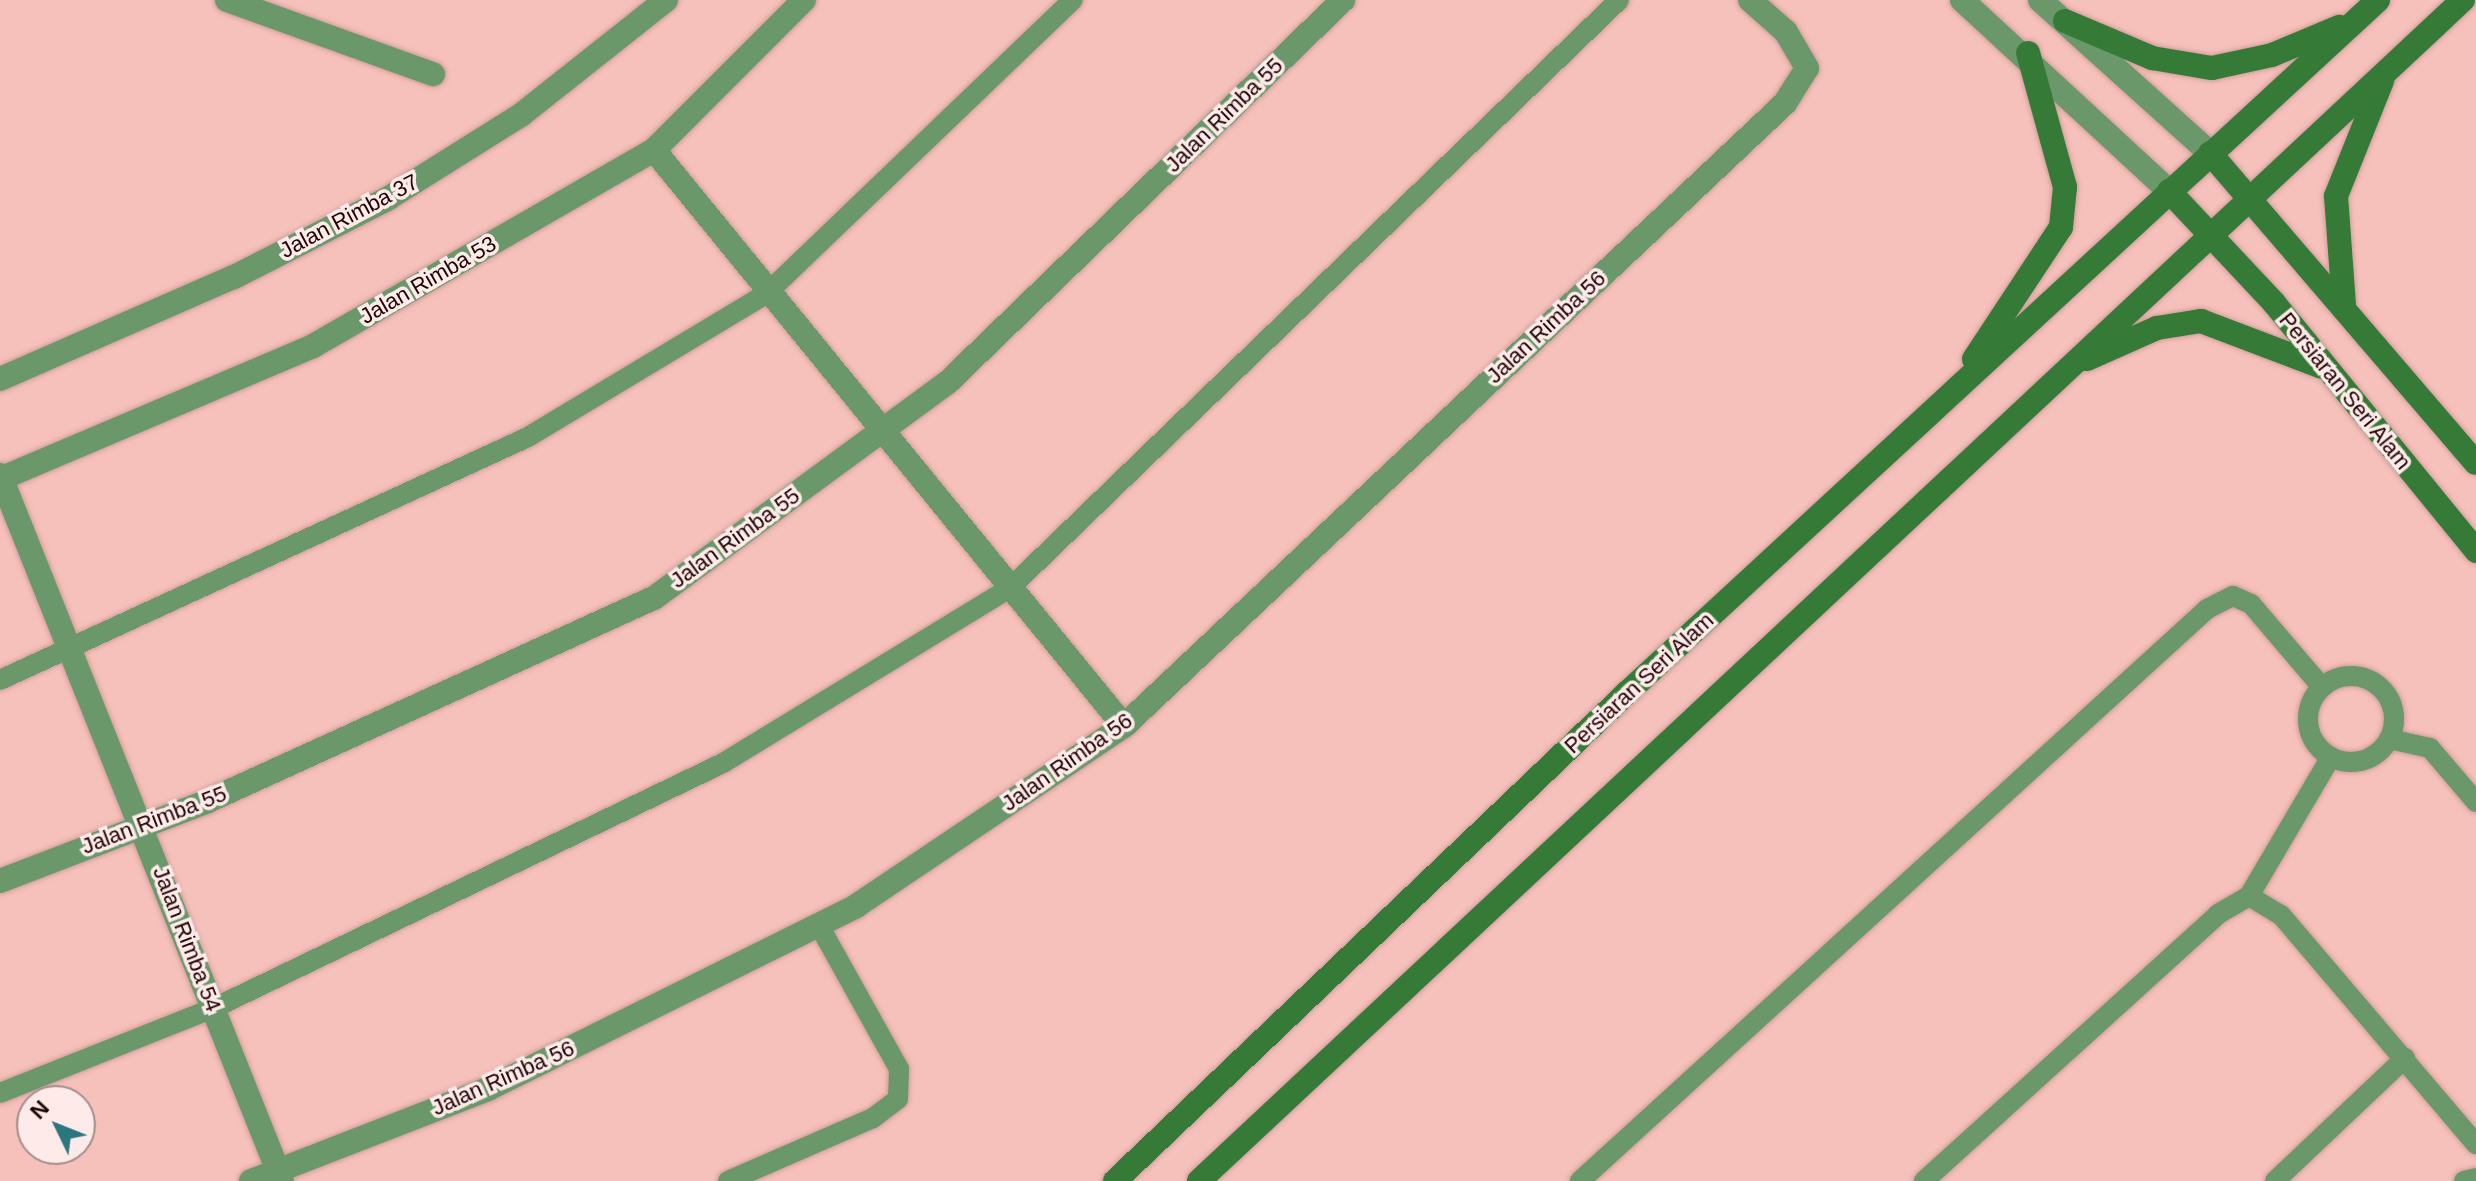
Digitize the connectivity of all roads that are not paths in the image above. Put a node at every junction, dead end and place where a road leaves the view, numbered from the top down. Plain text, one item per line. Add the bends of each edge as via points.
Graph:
1 (227, 0) edge
2 (666, 0) edge
3 (804, 0) edge
4 (1073, 0) edge
5 (1343, 0) edge
6 (1619, 0) edge
7 (1750, 0) edge
8 (1962, 0) edge
9 (2040, 0) edge
10 (2378, 0) edge
11 (2463, 0) edge
12 (2357, 19) junction
13 (2065, 21) junction
14 (2028, 53) junction
15 (2386, 72) junction
16 (433, 74) dead end
17 (654, 150) junction
18 (2210, 153) junction
19 (2169, 191) junction
20 (2250, 197) junction
21 (2211, 234) junction
22 (766, 294) junction
23 (2344, 305) junction
24 (2067, 367) junction
25 (2324, 368) junction
26 (0, 379) edge
27 (1953, 392) junction
28 (881, 432) junction
29 (2476, 463) edge
30 (0, 478) edge
31 (2476, 551) edge
32 (1011, 587) junction
33 (74, 650) junction
34 (0, 680) edge
35 (2322, 687) junction
36 (1124, 726) junction
37 (2389, 739) junction
38 (2331, 757) junction
39 (2476, 802) edge
40 (141, 822) junction
41 (0, 881) edge
42 (2249, 896) junction
43 (819, 925) junction
44 (214, 1008) junction
45 (2405, 1058) junction
46 (0, 1093) edge
47 (2476, 1144) edge
48 (280, 1176) edge
49 (2476, 1178) edge
50 (251, 1181) edge
51 (728, 1181) edge
52 (1115, 1181) edge
53 (1199, 1181) edge
54 (1580, 1181) edge
55 (1924, 1181) edge
56 (2275, 1181) edge
57 (2464, 1181) edge

1 - 16 street
2 - 26 street, Jalan Rimba 37 via 521,115 387,199 234,277
3 - 17 street, Jalan Rimba 53
4 - 22 lane
5 - 28 street, Jalan Rimba 55 via 947,383
6 - 32 lane
7 - 36 street, Jalan Rimba 56 via 1786,32 1807,68 1785,103
8 - 14 street, Persiaran Seri Alam
9 - 13 street
10 - 12 street, Persiaran Seri Alam
11 - 15 street
12 - 13 street via 2272,55 2212,68 2152,58
12 - 18 street, Persiaran Seri Alam
13 - 18 street
14 - 19 street, Persiaran Seri Alam
14 - 27 street via 2065,187 2061,227
15 - 20 street
15 - 23 street via 2336,196
17 - 22 street
17 - 30 street, Jalan Rimba 53 via 313,346
18 - 19 street, Persiaran Seri Alam
18 - 20 street
19 - 21 street, Persiaran Seri Alam
19 - 27 street, Persiaran Seri Alam
20 - 21 street
20 - 23 street
21 - 24 street
21 - 25 street, Persiaran Seri Alam
22 - 28 street
22 - 33 lane via 528,437
23 - 29 street
24 - 25 street via 2157,328 2201,321
24 - 53 street
25 - 31 street, Persiaran Seri Alam
27 - 52 street, Persiaran Seri Alam
28 - 32 street
28 - 40 street, Jalan Rimba 55 via 654,598 208,801
30 - 33 street, Jalan Rimba 54
32 - 36 street
32 - 44 lane via 723,763
33 - 34 lane
33 - 40 street, Jalan Rimba 54
35 - 37 lane via 2346,675 2382,689 2394,713
35 - 38 lane via 2308,724
35 - 54 lane via 2251,604 2233,596 2207,609
36 - 43 street, Jalan Rimba 56
37 - 38 lane via 2357,762
37 - 39 lane via 2430,748
38 - 42 lane
40 - 41 street, Jalan Rimba 55
40 - 44 street, Jalan Rimba 54
42 - 45 lane via 2281,915
42 - 55 lane via 2218,914
43 - 48 street, Jalan Rimba 56 via 488,1089
43 - 51 lane via 899,1069 898,1099 873,1118
44 - 46 lane
44 - 48 street, Jalan Rimba 54
45 - 47 lane
45 - 56 lane
48 - 50 street, Jalan Rimba 56
49 - 57 lane

